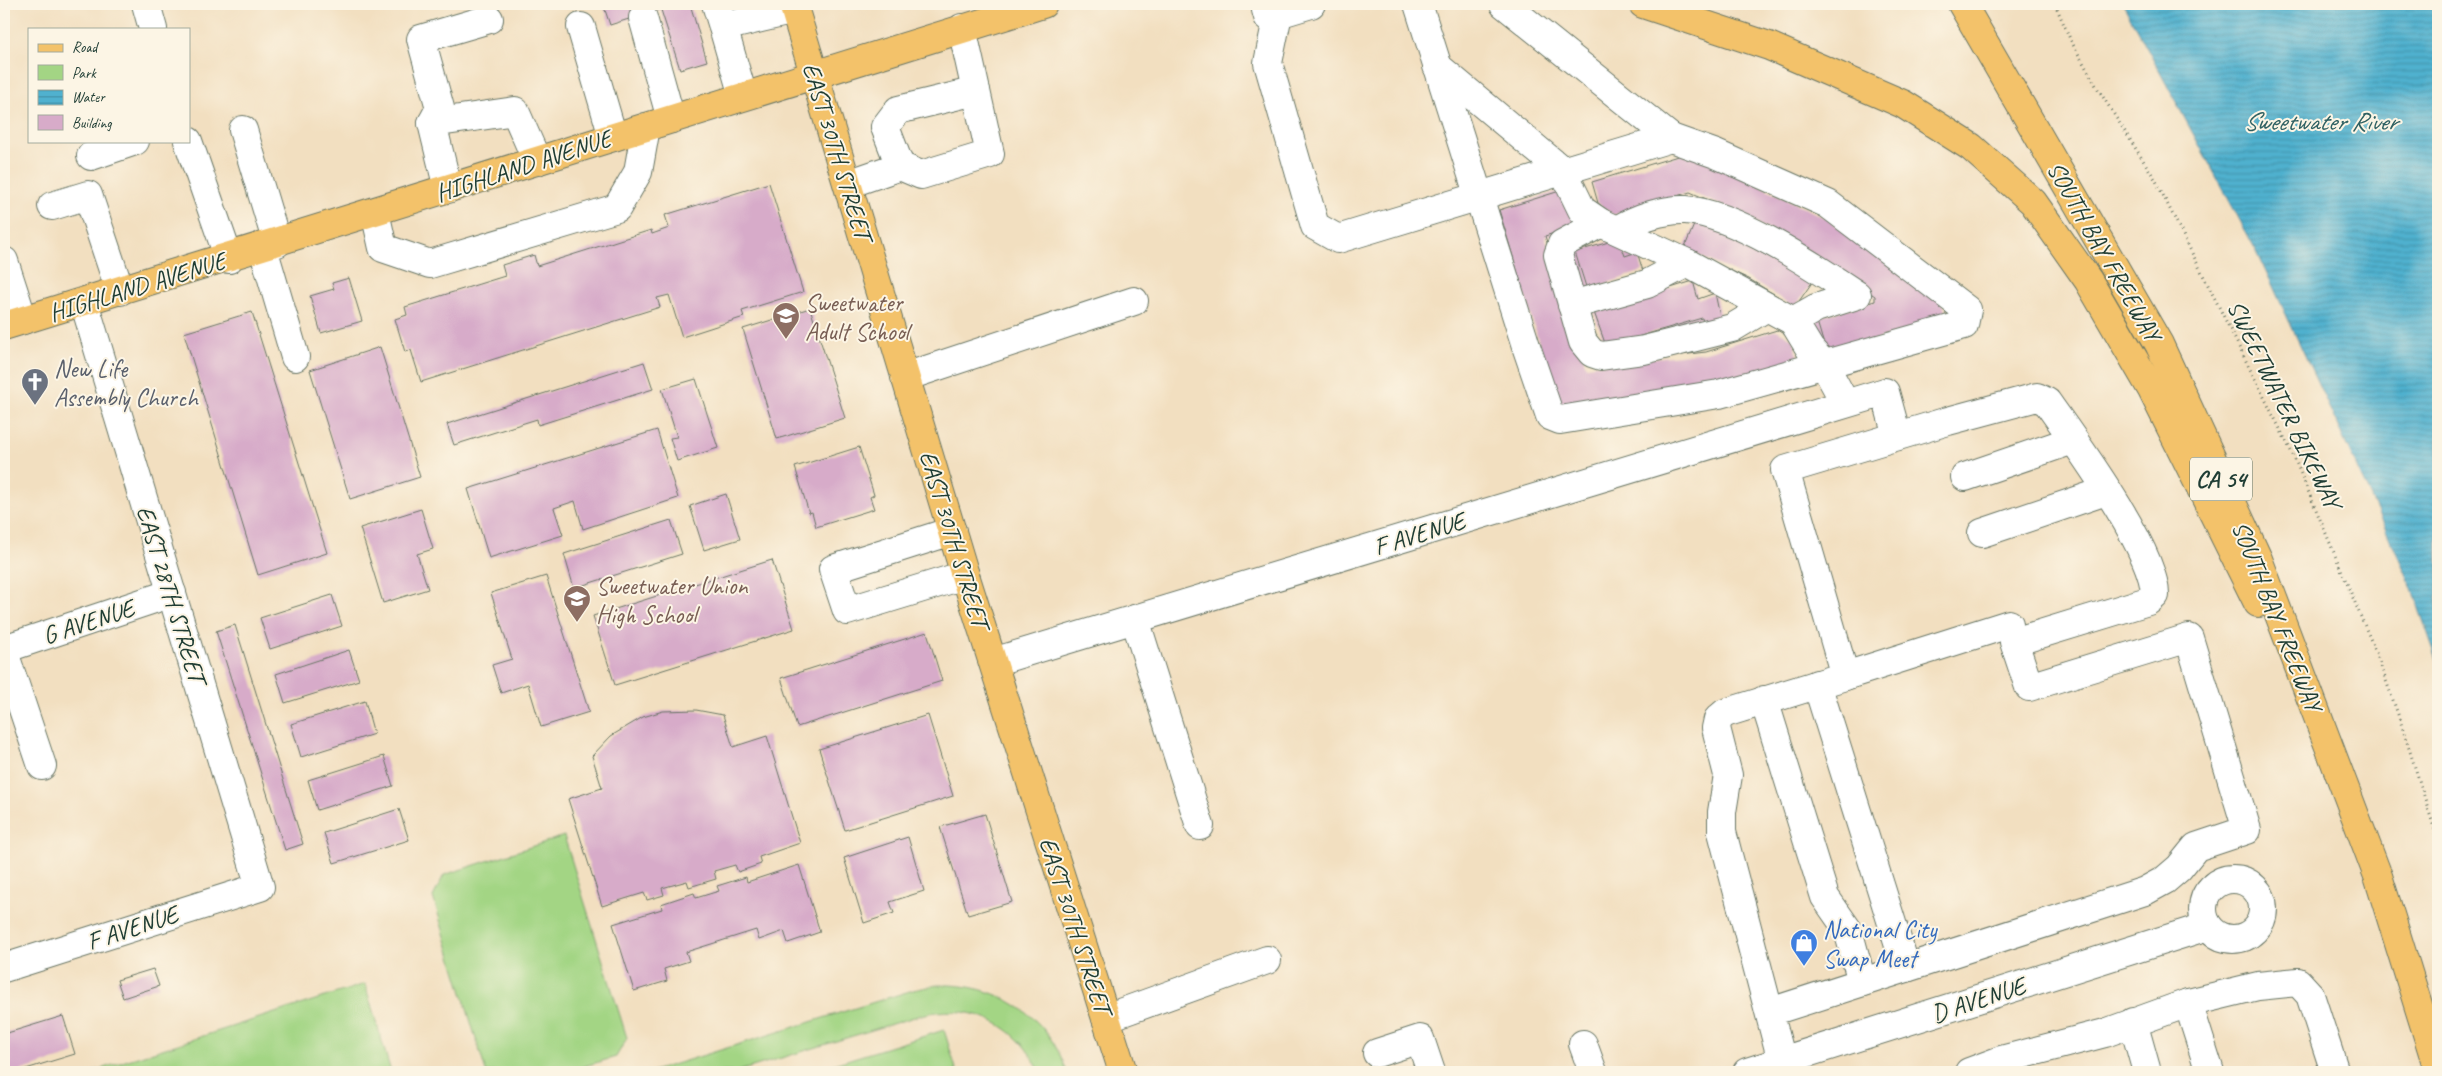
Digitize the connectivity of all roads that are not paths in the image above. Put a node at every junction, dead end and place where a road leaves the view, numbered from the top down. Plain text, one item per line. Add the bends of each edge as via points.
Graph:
1 (146, 4) edge
2 (1311, 4) edge
3 (1418, 4) edge
4 (1504, 4) edge
5 (1644, 4) edge
6 (1962, 4) edge
7 (1034, 5) edge
8 (794, 7) edge
9 (1271, 9) edge
10 (719, 15) edge
11 (643, 18) dead end
12 (489, 19) dead end
13 (581, 27) dead end
14 (153, 28) edge
15 (962, 28) junction
16 (1437, 66) junction
17 (815, 73) junction
18 (976, 92) junction
19 (743, 96) junction
20 (432, 123) junction
21 (658, 123) junction
22 (243, 130) dead end
23 (613, 137) junction
24 (1671, 138) junction
25 (131, 142) edge
26 (188, 142) edge
27 (91, 156) dead end
28 (537, 161) junction
29 (900, 166) junction
30 (1563, 171) junction
31 (848, 184) junction
32 (448, 189) junction
33 (1478, 197) junction
34 (52, 206) dead end
35 (375, 212) junction
36 (1609, 227) junction
37 (270, 246) junction
38 (228, 259) junction
39 (4, 260) edge
40 (1687, 263) junction
41 (120, 291) junction
42 (1134, 301) dead end
43 (84, 302) junction
44 (1572, 305) junction
45 (1766, 307) junction
46 (1793, 321) junction
47 (14, 323) edge
48 (295, 357) dead end
49 (1824, 364) junction
50 (905, 377) junction
51 (1845, 403) junction
52 (1897, 436) junction
53 (2073, 440) junction
54 (1965, 477) dead end
55 (2106, 491) junction
56 (952, 531) junction
57 (1982, 533) dead end
58 (966, 575) junction
59 (172, 593) junction
60 (1135, 619) junction
61 (2009, 624) dead end
62 (4, 651) edge
63 (993, 662) junction
64 (1845, 676) junction
65 (1817, 684) junction
66 (1764, 700) junction
67 (2337, 764) junction
68 (42, 766) dead end
69 (1200, 826) dead end
70 (260, 887) joint
71 (2208, 926) dead end
72 (1267, 960) dead end
73 (4, 968) edge
74 (1906, 968) junction
75 (1862, 982) junction
76 (2188, 1003) junction
77 (1770, 1012) junction
78 (1106, 1018) junction
79 (2133, 1022) junction
80 (1583, 1044) dead end
81 (1377, 1053) dead end
82 (1782, 1061) junction
83 (2438, 1068) edge
84 (1123, 1072) edge
85 (1431, 1072) edge
86 (1593, 1072) edge
87 (1752, 1072) edge
88 (1969, 1072) edge
89 (2148, 1072) edge
90 (2210, 1072) edge
91 (2335, 1072) edge

1 - 14 street
2 - 9 street
3 - 16 street
4 - 24 street
5 - 67 main road via 1769,46 1903,104 1972,146 2033,202 2088,280 2152,390
6 - 67 main road, SOUTH BAY FREEWAY / CA 54 via 2159,344 2258,559
7 - 15 main road, HIGHLAND AVENUE
8 - 10 street
8 - 17 main road, EAST 30TH STREET
9 - 33 street via 1268,63 1315,226 1338,239
10 - 19 street
11 - 21 street
12 - 20 street via 421,39 440,108
13 - 23 street
15 - 17 main road, HIGHLAND AVENUE
15 - 18 street
16 - 30 street
16 - 33 street
17 - 19 main road, HIGHLAND AVENUE
17 - 31 main road, EAST 30TH STREET
18 - 29 street via 898,110 885,127
18 - 29 street via 990,154 921,175
19 - 21 main road, HIGHLAND AVENUE
20 - 28 street via 515,111
20 - 32 street
21 - 23 main road, HIGHLAND AVENUE
21 - 35 street via 638,172 618,208 430,264 383,248
22 - 37 street
23 - 28 main road, HIGHLAND AVENUE
24 - 30 street
24 - 49 street via 1716,154 1828,204 1967,310 1964,325
25 - 27 street
26 - 38 street
28 - 32 main road, HIGHLAND AVENUE
29 - 31 street
30 - 33 street
30 - 36 street via 1582,210
31 - 50 main road, EAST 30TH STREET
32 - 35 main road, HIGHLAND AVENUE
33 - 49 street via 1550,416 1560,420 1720,394
34 - 41 street via 88,195
35 - 37 main road, HIGHLAND AVENUE
36 - 40 street
36 - 44 street via 1562,244 1558,255
36 - 46 street via 1645,216 1686,210 1725,220 1816,268 1857,295 1816,308
37 - 38 main road, HIGHLAND AVENUE
37 - 48 street
38 - 41 main road, HIGHLAND AVENUE
39 - 47 street
40 - 44 street via 1647,284
40 - 45 street
41 - 43 main road, HIGHLAND AVENUE
42 - 50 street
43 - 47 main road, HIGHLAND AVENUE
43 - 59 street, EAST 28TH STREET
44 - 45 street via 1583,342 1592,353 1601,356 1644,350 1732,328
45 - 46 street
46 - 49 street via 1810,349
49 - 51 street
50 - 56 main road, EAST 30TH STREET
51 - 52 street, F AVENUE via 1885,392
51 - 60 street, F AVENUE
52 - 53 street via 2037,397 2047,402
52 - 64 street via 1785,470
53 - 54 street
53 - 55 street
55 - 57 street
55 - 74 street via 2138,542 2155,584 2155,595 2148,601 2014,642 2029,687 2189,638 2247,830 2196,847 2179,868 2145,891
56 - 58 main road, EAST 30TH STREET
56 - 58 street via 833,569 847,611
58 - 63 main road, EAST 30TH STREET
59 - 62 street, G AVENUE
59 - 70 street, EAST 28TH STREET
60 - 63 street, F AVENUE
60 - 69 street
61 - 64 street
62 - 68 street
63 - 78 main road, EAST 30TH STREET
64 - 65 street
65 - 66 street
65 - 74 street
66 - 75 street via 1825,897 1848,930
66 - 77 street via 1725,713 1718,719 1716,728 1728,775 1722,832
67 - 83 main road, SOUTH BAY FREEWAY / CA 54 via 2378,876
70 - 73 street, F AVENUE
71 - 82 street, D AVENUE
72 - 78 street
74 - 75 street
75 - 77 street
76 - 79 street
76 - 90 street
76 - 91 street via 2258,986 2298,982 2310,995
77 - 82 street
78 - 84 main road, EAST 30TH STREET
79 - 88 street
79 - 89 street
80 - 86 street
81 - 85 street via 1420,1039
82 - 87 street, D AVENUE

